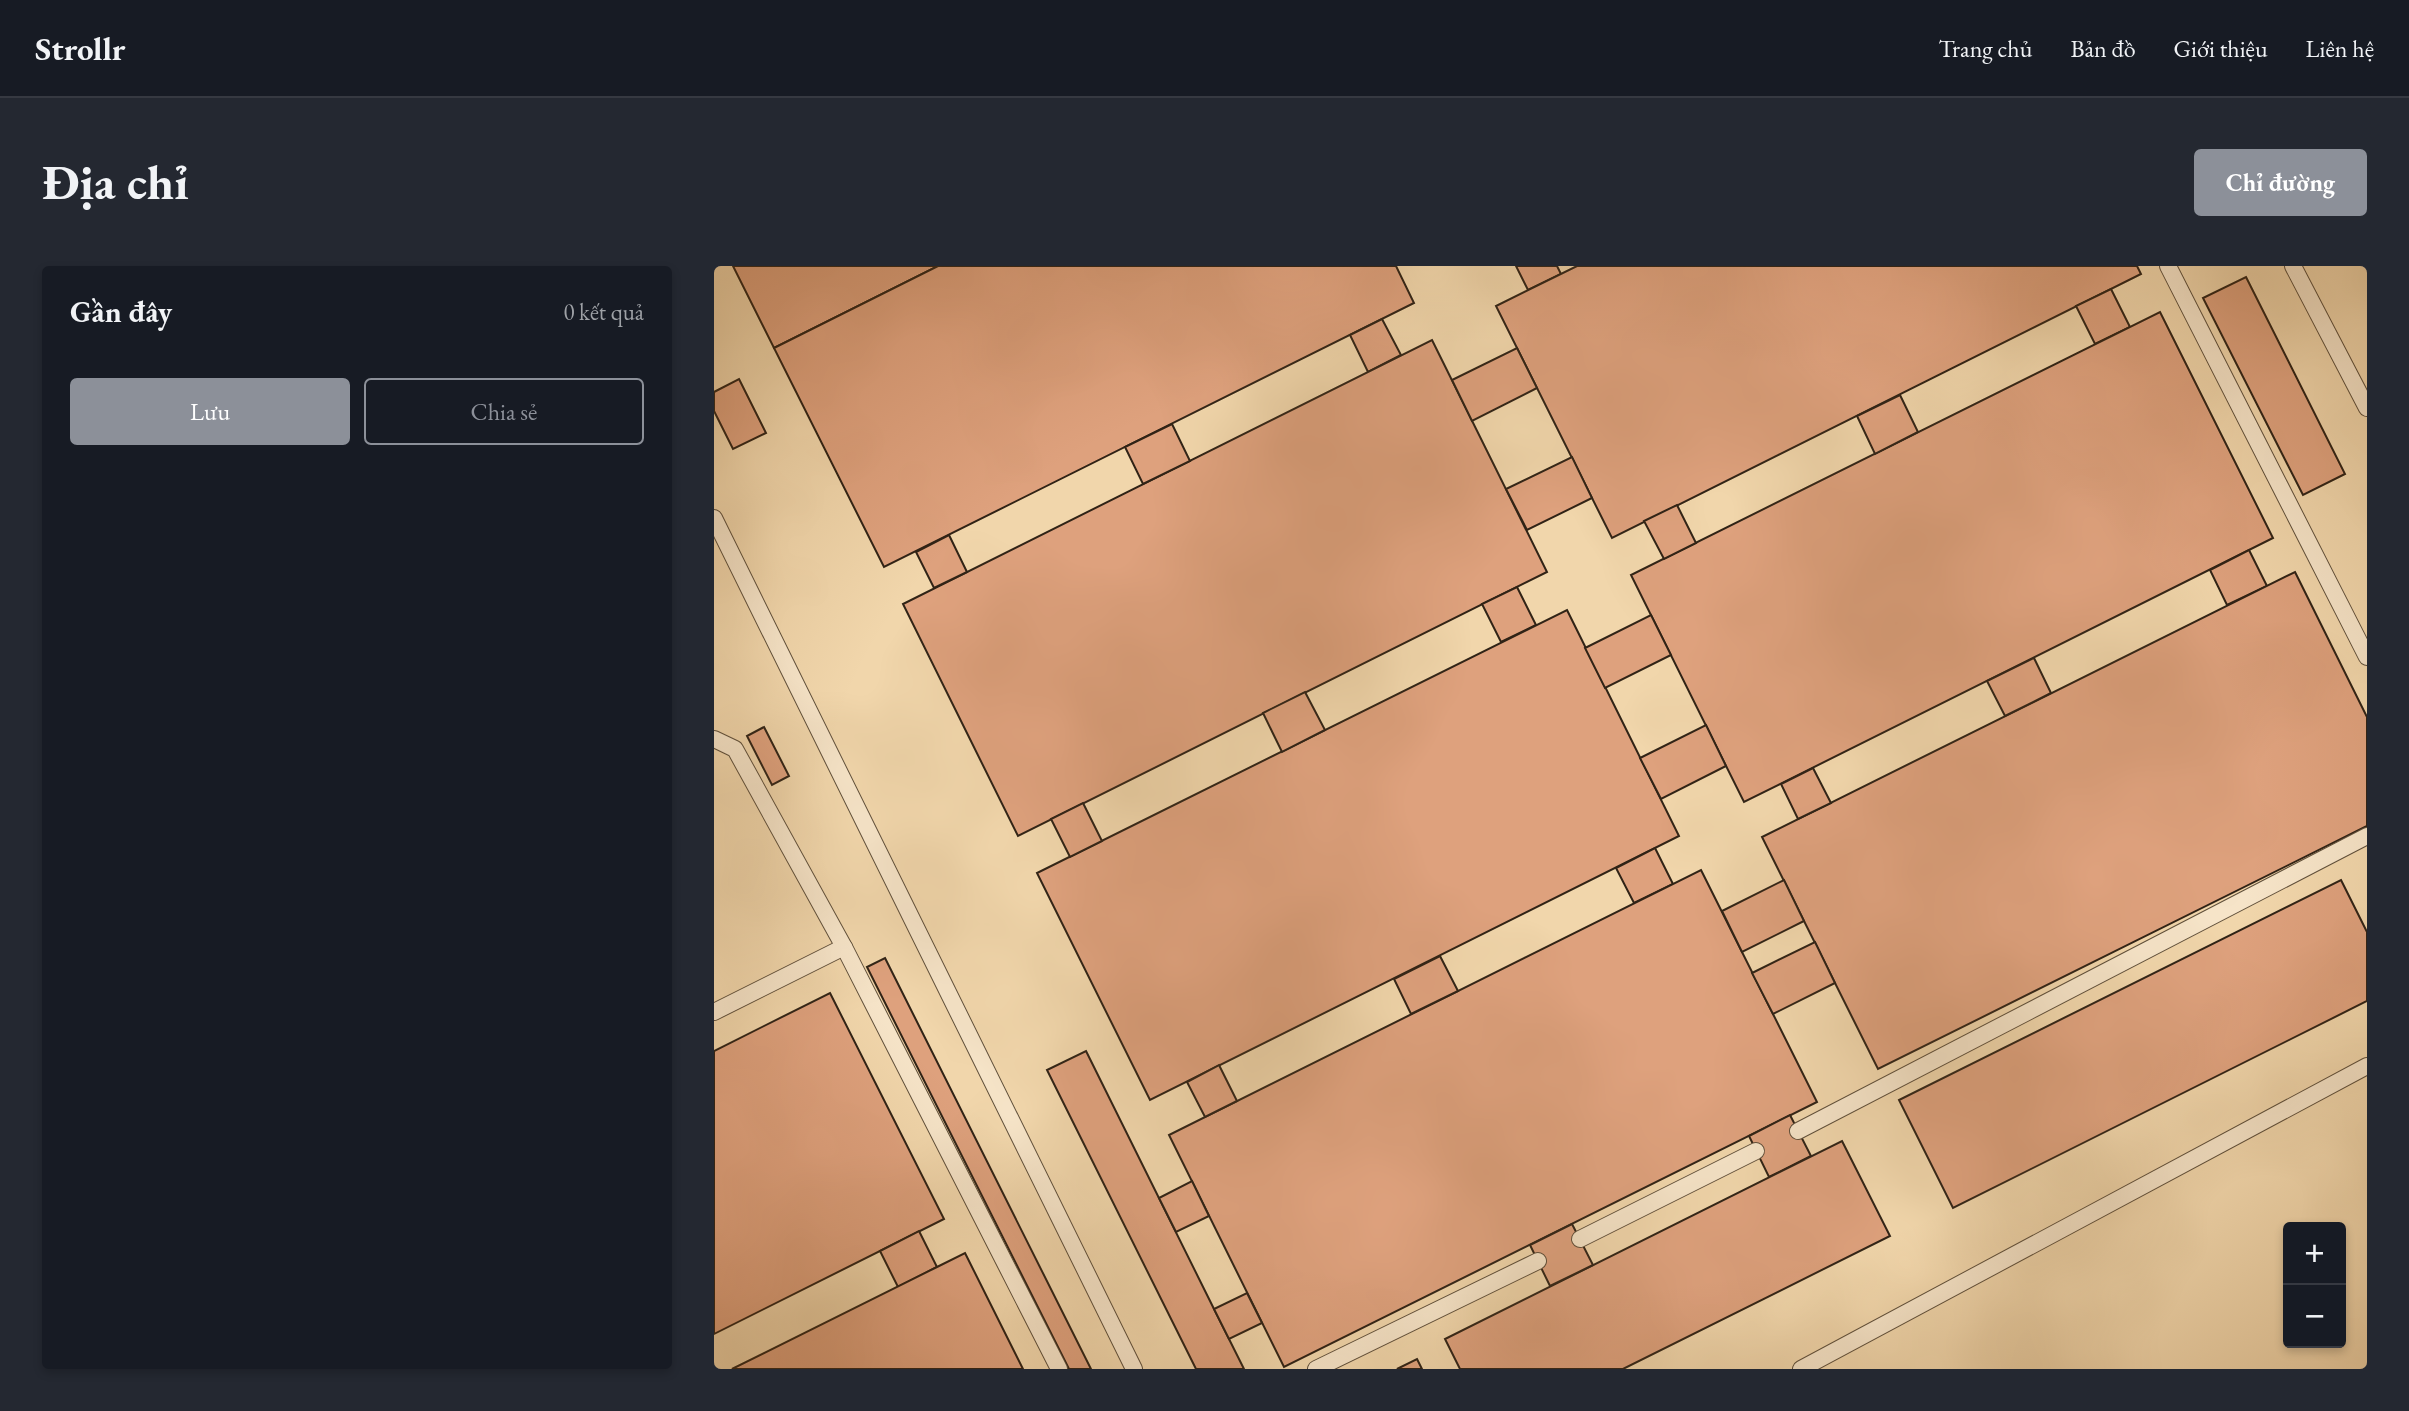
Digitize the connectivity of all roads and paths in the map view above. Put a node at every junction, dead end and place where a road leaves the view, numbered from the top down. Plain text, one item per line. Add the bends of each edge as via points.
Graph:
1 (2168, 266) edge
2 (2293, 266) edge
3 (2367, 408) edge
4 (714, 518) edge
5 (2367, 657) edge
6 (714, 739) edge
7 (2367, 836) edge
8 (844, 947) junction
9 (714, 1012) edge
10 (2367, 1066) edge
11 (1798, 1131) dead end
12 (1756, 1151) dead end
13 (1580, 1239) dead end
14 (1538, 1261) dead end
15 (1059, 1369) edge
16 (1134, 1369) edge
17 (1316, 1369) edge
18 (1801, 1369) edge

1 - 5 lane
2 - 3 lane
4 - 16 lane
6 - 8 lane via 735,749
7 - 11 lane
8 - 9 lane
8 - 15 lane
10 - 18 lane
12 - 13 lane
14 - 17 lane

